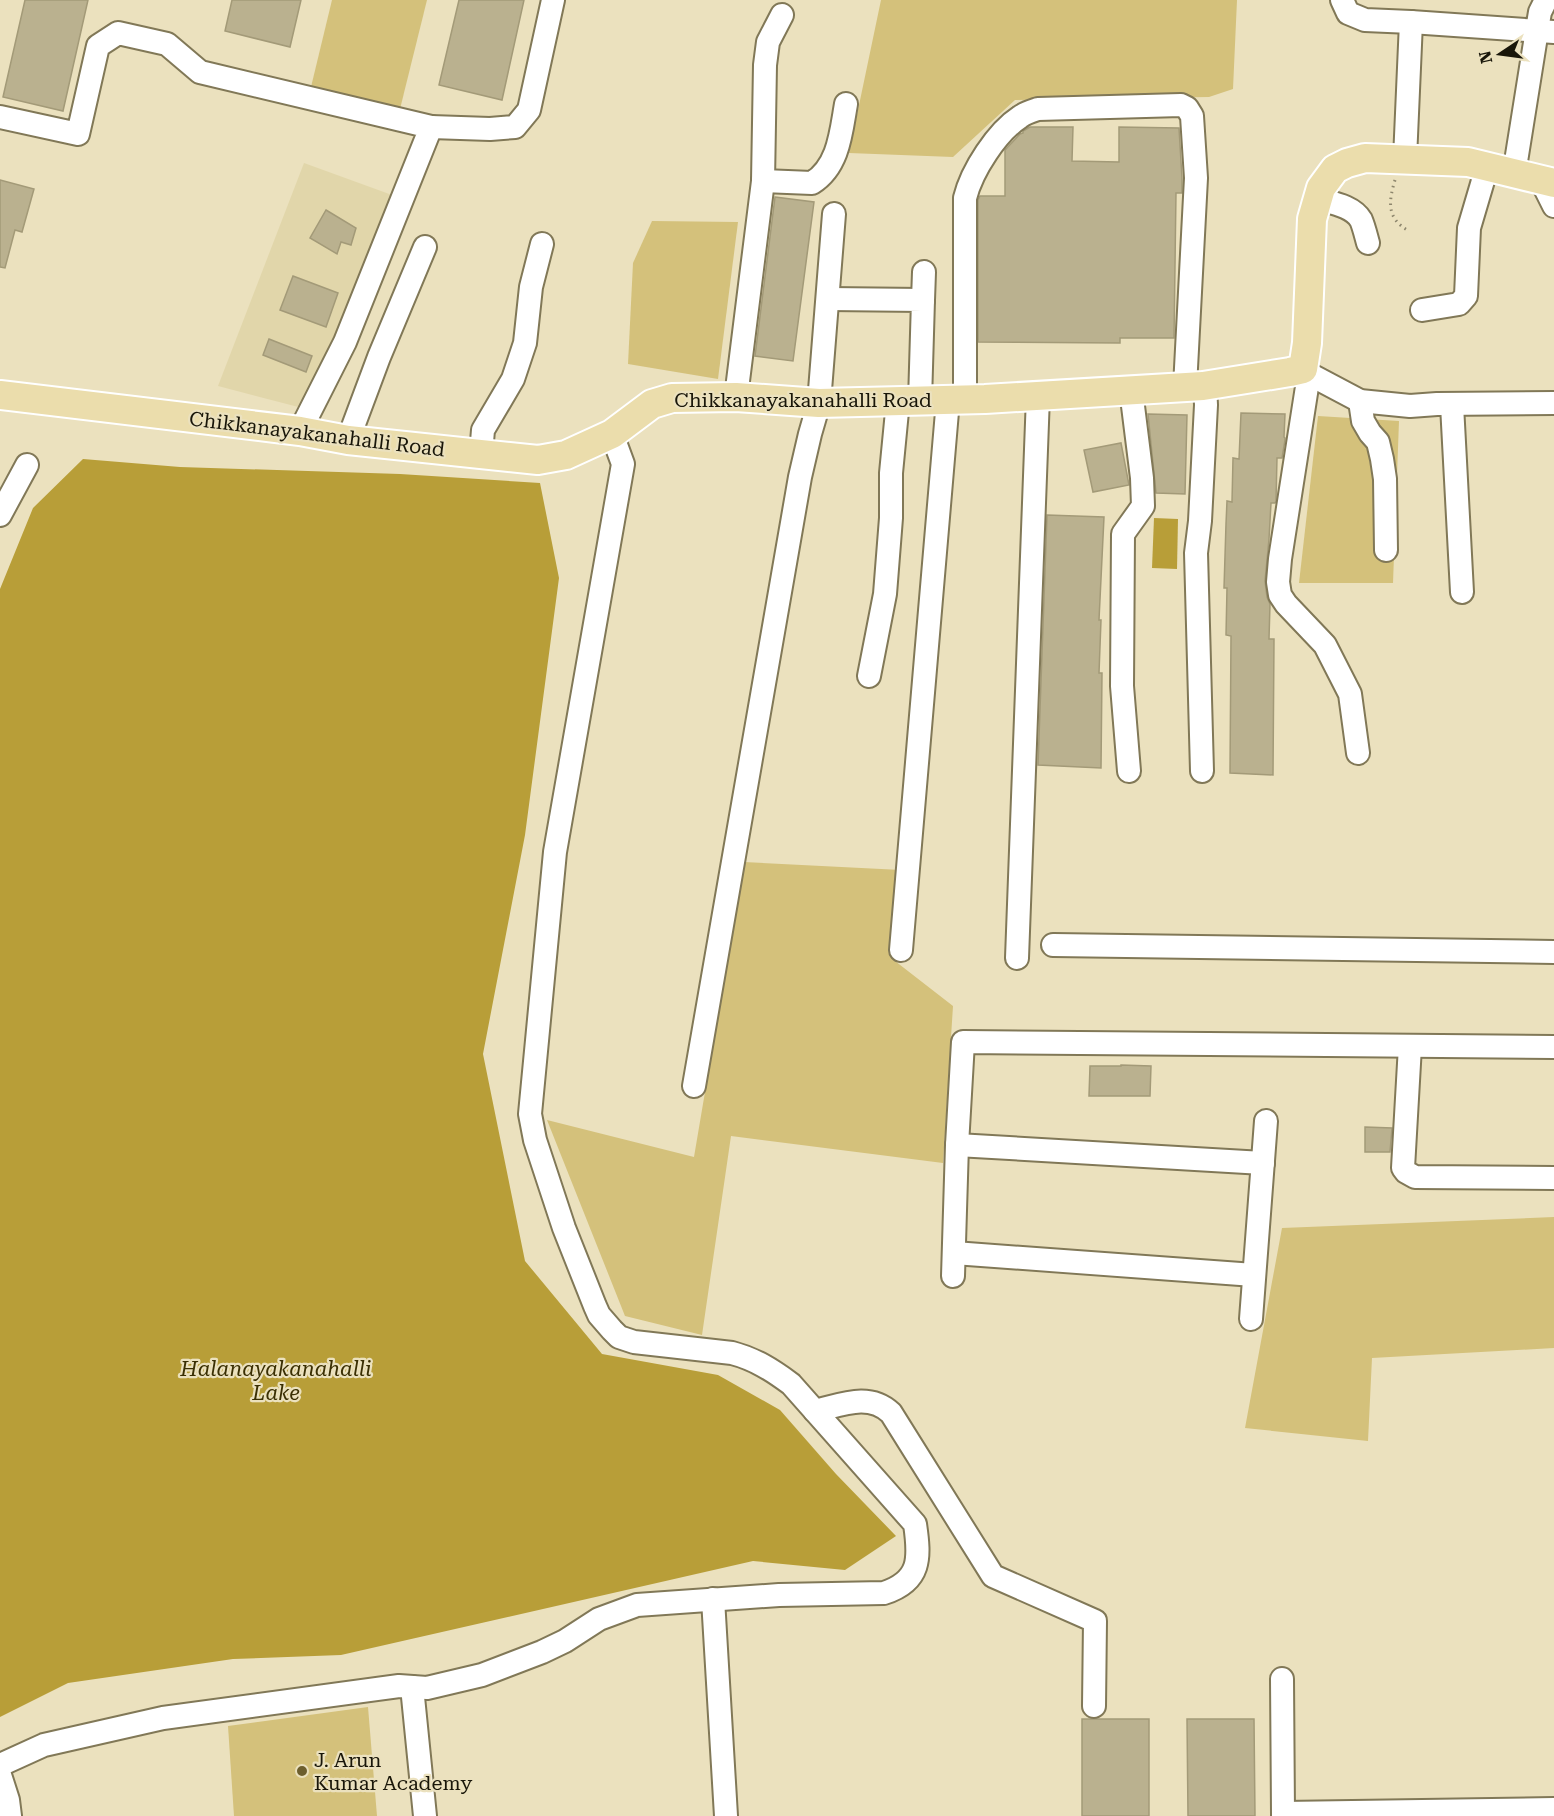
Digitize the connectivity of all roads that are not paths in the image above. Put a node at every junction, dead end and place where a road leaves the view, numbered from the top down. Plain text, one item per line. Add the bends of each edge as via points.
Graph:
1 (553, 0) edge
2 (1342, 0) edge
3 (1546, 0) edge
4 (782, 15) dead end
5 (1411, 22) junction
6 (1545, 31) edge
7 (846, 104) dead end
8 (0, 117) edge
9 (431, 127) junction
10 (1403, 158) junction
11 (1487, 167) junction
12 (1536, 179) edge
13 (763, 181) junction
14 (1318, 199) junction
15 (1554, 206) edge
16 (834, 214) dead end
17 (1368, 243) dead end
18 (542, 244) dead end
19 (425, 247) dead end
20 (924, 272) dead end
21 (828, 299) junction
22 (923, 300) junction
23 (1422, 310) dead end
24 (1306, 371) junction
25 (1195, 386) junction
26 (1131, 390) junction
27 (0, 395) edge
28 (1038, 396) junction
29 (736, 397) junction
30 (933, 400) junction
31 (1360, 401) junction
32 (819, 403) junction
33 (1554, 403) edge
34 (1452, 405) junction
35 (300, 431) junction
36 (612, 434) junction
37 (348, 440) junction
38 (481, 454) junction
39 (27, 465) dead end
40 (0, 515) edge
41 (1386, 550) dead end
42 (1462, 592) dead end
43 (869, 676) dead end
44 (1358, 753) dead end
45 (1129, 771) dead end
46 (1202, 771) dead end
47 (1053, 945) dead end
48 (901, 950) dead end
49 (1554, 952) edge
50 (1017, 957) dead end
51 (1410, 1046) junction
52 (1554, 1047) edge
53 (694, 1086) dead end
54 (1266, 1121) dead end
55 (957, 1145) junction
56 (1263, 1162) junction
57 (1554, 1178) edge
58 (1254, 1275) junction
59 (1251, 1319) dead end
60 (815, 1411) junction
61 (713, 1599) junction
62 (1282, 1679) dead end
63 (412, 1687) junction
64 (1094, 1706) dead end
65 (0, 1765) edge
66 (0, 1775) edge
67 (1554, 1809) edge
68 (1486, 1813) edge
69 (1283, 1814) edge
70 (10, 1816) edge
71 (425, 1816) edge
72 (726, 1816) edge

1 - 9 street via 529,110 515,127
2 - 5 street via 1348,14 1365,20
3 - 6 street via 1540,12
4 - 13 street via 768,42 765,64
5 - 6 street
5 - 10 street
6 - 12 street
7 - 13 street via 837,151 819,179 812,183
8 - 9 street via 78,134 98,46 118,33 167,44 200,72
9 - 35 street via 345,342
10 - 11 main road
10 - 14 main road via 1365,158 1335,169
11 - 12 main road
11 - 23 street via 1469,228 1466,296 1459,304
12 - 15 street
13 - 29 street
14 - 17 street via 1356,213
14 - 24 main road via 1312,219
16 - 21 street
18 - 38 street via 531,286 525,343 513,379 483,430
19 - 37 street
20 - 22 street
21 - 22 street
21 - 32 street
22 - 30 street
24 - 25 main road, Chikkanayakanahalli Road
24 - 31 street
24 - 44 street via 1278,582 1286,604 1325,645 1350,694
25 - 26 main road, Chikkanayakanahalli Road
25 - 30 street via 1196,178 1192,116 1181,105 1038,109 1011,124 976,167 969,183
25 - 46 street via 1206,405 1196,553
26 - 28 main road, Chikkanayakanahalli Road
26 - 45 street via 1143,506 1124,534 1122,686
27 - 35 main road, Chikkanayakanahalli Road
28 - 30 main road, Chikkanayakanahalli Road
28 - 50 street
29 - 32 main road, Chikkanayakanahalli Road
29 - 36 main road, Chikkanayakanahalli Road via 672,398 652,404
30 - 32 main road, Chikkanayakanahalli Road
30 - 43 street via 891,473 885,594
30 - 48 street
31 - 34 street
31 - 41 street via 1363,421 1378,442 1382,459
32 - 53 street via 800,477
33 - 34 street
34 - 42 street
35 - 37 main road, Chikkanayakanahalli Road
36 - 38 main road, Chikkanayakanahalli Road via 566,455 538,460
36 - 60 street via 623,464 622,475 555,852 531,1123 588,1290 599,1315 619,1337 747,1357 791,1384
37 - 38 main road, Chikkanayakanahalli Road
39 - 40 street
47 - 49 street
51 - 52 street
51 - 55 street via 963,1042
51 - 57 street via 1403,1168 1406,1172 1415,1177
54 - 56 street
55 - 56 street
55 - 58 street via 954,1264
56 - 58 street
58 - 59 street
60 - 61 street via 915,1524 916,1569 907,1582 884,1593
60 - 64 street via 864,1401 885,1408 993,1576 1095,1621
61 - 63 street via 637,1605 599,1619 542,1652 482,1675 427,1688
61 - 72 street
62 - 69 street
63 - 65 street via 163,1718 44,1745
63 - 71 street
66 - 70 street
67 - 68 street
68 - 69 street

